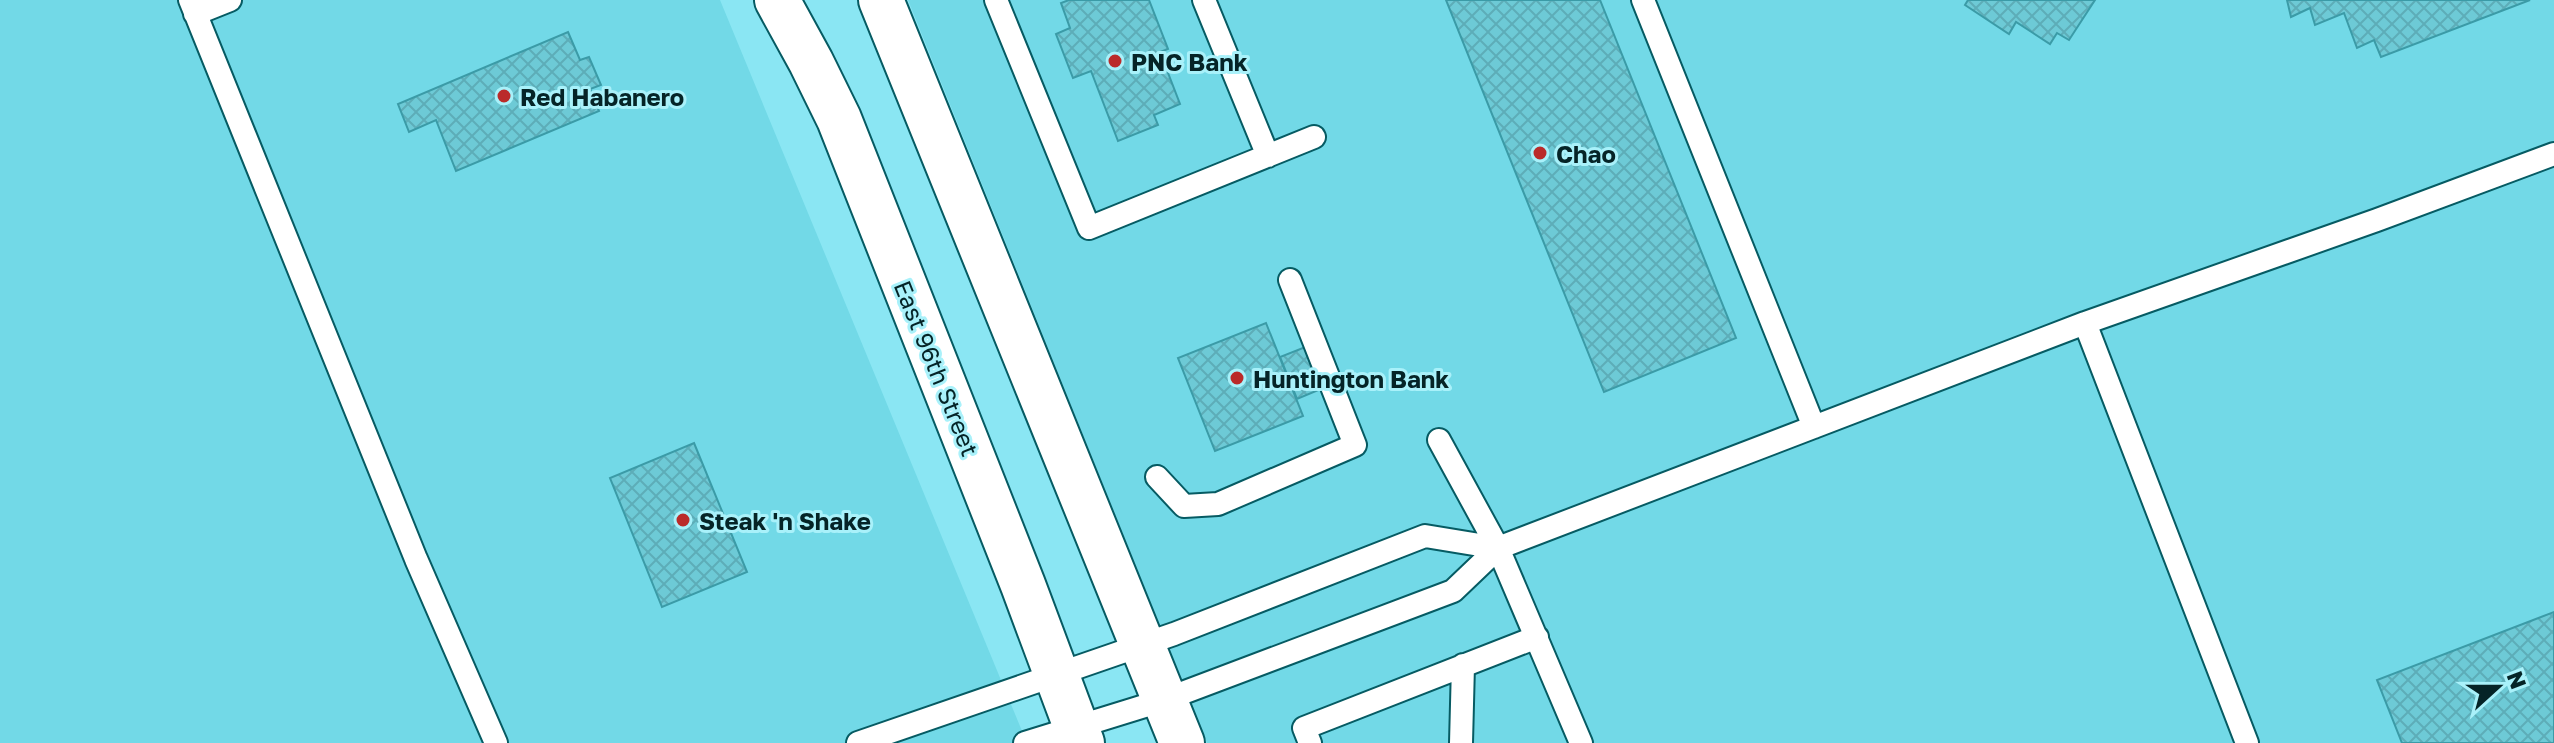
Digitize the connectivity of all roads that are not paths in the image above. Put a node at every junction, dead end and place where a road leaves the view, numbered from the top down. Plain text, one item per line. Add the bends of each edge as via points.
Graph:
1 (230, 0) edge
2 (777, 0) edge
3 (881, 0) edge
4 (996, 0) edge
5 (1204, 0) edge
6 (1643, 0) edge
7 (192, 7) edge
8 (1314, 137) dead end
9 (2554, 154) edge
10 (1268, 156) junction
11 (1290, 280) dead end
12 (2085, 323) junction
13 (1814, 427) junction
14 (1439, 440) dead end
15 (1157, 477) dead end
16 (1498, 548) junction
17 (1537, 637) junction
18 (1143, 645) junction
19 (1463, 665) junction
20 (1056, 676) junction
21 (1164, 700) junction
22 (1078, 735) edge
23 (496, 743) edge
24 (858, 743) edge
25 (1025, 743) edge
26 (1182, 743) edge
27 (1310, 743) edge
28 (1461, 743) edge
29 (1581, 743) edge
30 (2247, 743) edge

1 - 7 lane
2 - 20 main road, East 96th Street via 839,119
3 - 18 main road
4 - 10 lane via 1089,228
5 - 10 lane
6 - 13 lane
7 - 23 lane
8 - 10 lane
9 - 12 lane
11 - 15 lane via 1355,445 1218,504 1184,506
12 - 13 lane
12 - 30 lane
13 - 16 lane
14 - 16 lane
16 - 17 lane
16 - 18 lane via 1425,536
16 - 21 lane via 1453,591
17 - 19 lane
17 - 29 lane
18 - 20 lane
18 - 21 main road
19 - 27 lane via 1304,728
19 - 28 lane
20 - 22 main road, East 96th Street
20 - 24 lane
21 - 22 lane
21 - 26 main road
22 - 25 lane

